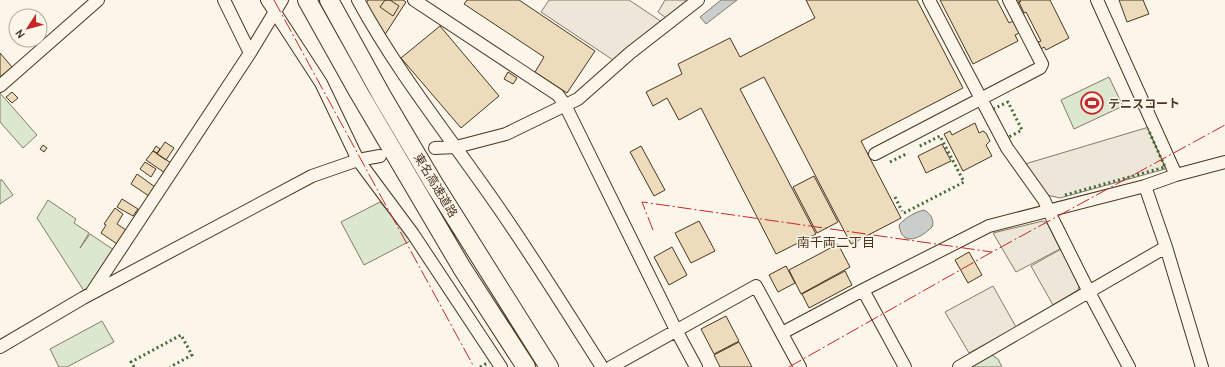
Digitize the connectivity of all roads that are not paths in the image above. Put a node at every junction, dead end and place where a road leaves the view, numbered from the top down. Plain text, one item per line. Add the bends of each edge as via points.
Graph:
1 (98, 0) edge
2 (224, 0) edge
3 (267, 0) edge
4 (282, 0) edge
5 (307, 0) edge
6 (329, 0) edge
7 (358, 0) edge
8 (414, 0) edge
9 (698, 0) edge
10 (929, 0) edge
11 (1009, 0) edge
12 (1097, 0) edge
13 (276, 12) junction
14 (250, 53) junction
15 (0, 86) edge
16 (982, 99) junction
17 (565, 105) junction
18 (456, 147) junction
19 (435, 148) dead end
20 (875, 154) dead end
21 (380, 156) dead end
22 (358, 160) junction
23 (1225, 162) edge
24 (1176, 175) junction
25 (1145, 186) junction
26 (1050, 211) junction
27 (1166, 247) junction
28 (863, 290) junction
29 (1089, 292) junction
30 (91, 294) junction
31 (676, 330) junction
32 (782, 333) junction
33 (0, 347) edge
34 (501, 367) edge
35 (526, 367) edge
36 (549, 367) edge
37 (602, 367) edge
38 (610, 367) edge
39 (696, 367) edge
40 (800, 367) edge
41 (905, 367) edge
42 (959, 367) edge
43 (1129, 367) edge
44 (1202, 367) edge

1 - 15 street
2 - 14 street
3 - 13 street
4 - 13 street
5 - 35 highway, 東名高速道路 via 454,254
6 - 36 highway, 東名高速道路 via 434,184
7 - 18 street via 404,74
8 - 17 street via 558,95
9 - 17 street via 630,53 578,99
10 - 16 street
11 - 16 street via 1042,64 1040,68
12 - 24 street
13 - 14 street
13 - 22 street via 321,83
14 - 30 street
16 - 20 street
16 - 26 street via 1007,148
17 - 18 street via 506,134
17 - 31 street
18 - 19 street
18 - 37 street via 551,286
21 - 22 street
22 - 30 street via 312,176
22 - 34 street via 413,234
23 - 24 street
24 - 25 street
25 - 26 street
25 - 27 street
26 - 28 street via 990,226
26 - 29 street
27 - 29 street
27 - 44 street
28 - 32 street
28 - 41 street
29 - 42 street
29 - 43 street
30 - 33 street
31 - 32 street via 756,286
31 - 38 street
31 - 39 street
32 - 40 street

